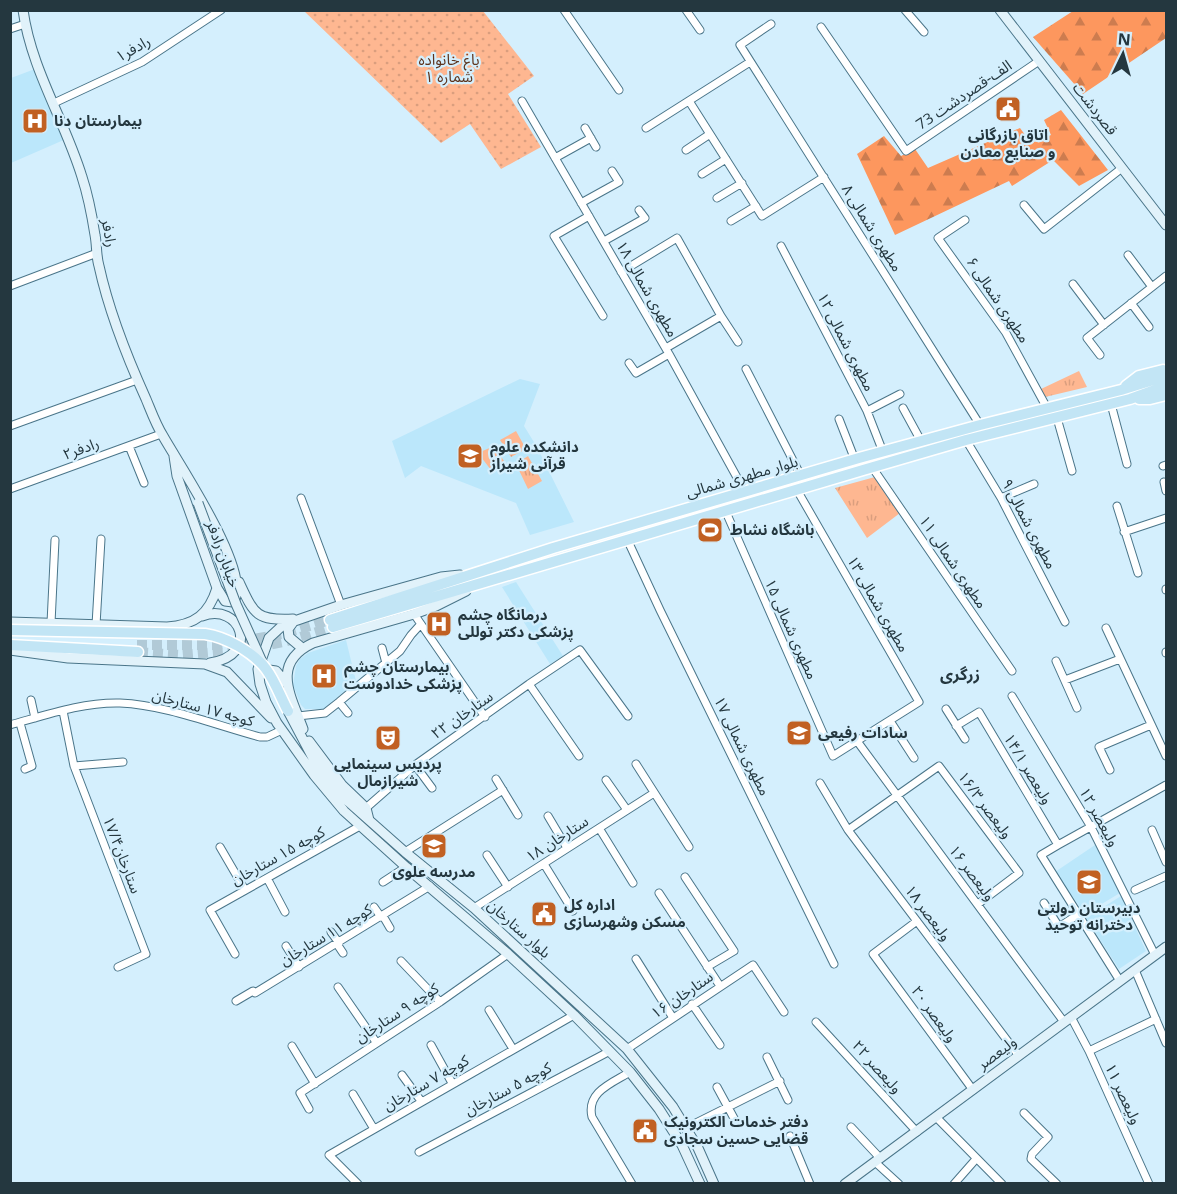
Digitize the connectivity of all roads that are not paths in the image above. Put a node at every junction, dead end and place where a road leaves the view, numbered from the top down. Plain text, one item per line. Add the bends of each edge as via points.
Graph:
1 (23, 10) edge
2 (221, 10) edge
3 (564, 10) edge
4 (686, 10) edge
5 (905, 10) edge
6 (1000, 10) edge
7 (25, 24) junction
8 (771, 24) dead end
9 (821, 27) dead end
10 (10, 29) edge
11 (700, 30) dead end
12 (924, 32) dead end
13 (1039, 61) junction
14 (750, 62) junction
15 (619, 90) dead end
16 (522, 101) dead end
17 (689, 101) junction
18 (54, 103) junction
19 (585, 128) dead end
20 (646, 128) dead end
21 (710, 134) junction
22 (591, 138) junction
23 (596, 147) dead end
24 (686, 150) dead end
25 (555, 158) junction
26 (726, 159) junction
27 (1122, 168) junction
28 (612, 171) dead end
29 (702, 174) dead end
30 (824, 177) junction
31 (742, 183) junction
32 (717, 198) dead end
33 (581, 203) junction
34 (1024, 205) dead end
35 (756, 206) junction
36 (639, 210) dead end
37 (589, 216) junction
38 (965, 220) dead end
39 (731, 221) dead end
40 (1167, 225) edge
41 (604, 242) junction
42 (781, 246) dead end
43 (97, 253) junction
44 (1128, 255) dead end
45 (621, 272) junction
46 (1167, 276) edge
47 (1073, 284) dead end
48 (10, 286) edge
49 (1152, 287) junction
50 (1131, 303) junction
51 (603, 316) dead end
52 (721, 316) junction
53 (1104, 325) junction
54 (1149, 327) dead end
55 (738, 342) dead end
56 (668, 351) junction
57 (1100, 355) dead end
58 (629, 363) dead end
59 (746, 369) dead end
60 (1167, 369) edge
61 (1167, 376) edge
62 (137, 380) junction
63 (1167, 386) edge
64 (1121, 390) junction
65 (900, 394) dead end
66 (1167, 395) edge
67 (1130, 399) junction
68 (1111, 404) junction
69 (903, 408) dead end
70 (1047, 408) junction
71 (867, 411) junction
72 (1057, 418) junction
73 (839, 419) dead end
74 (980, 425) junction
75 (10, 426) edge
76 (161, 434) junction
77 (966, 440) junction
78 (921, 441) junction
79 (129, 446) junction
80 (883, 452) junction
81 (174, 456) junction
82 (855, 460) junction
83 (1127, 464) dead end
84 (872, 467) junction
85 (1072, 471) dead end
86 (801, 476) junction
87 (1164, 482) dead end
88 (144, 483) dead end
89 (1034, 484) dead end
90 (10, 489) edge
91 (797, 490) junction
92 (1167, 491) edge
93 (745, 492) junction
94 (301, 498) dead end
95 (1001, 498) junction
96 (1116, 506) dead end
97 (726, 512) junction
98 (1167, 518) edge
99 (1124, 532) junction
100 (101, 539) dead end
101 (627, 539) junction
102 (55, 540) dead end
103 (1138, 573) dead end
104 (237, 578) junction
105 (476, 579) junction
106 (218, 588) junction
107 (341, 605) junction
108 (414, 614) junction
109 (298, 618) junction
110 (10, 622) edge
111 (193, 622) junction
112 (1065, 622) dead end
113 (51, 623) junction
114 (332, 623) tunnel mouth
115 (96, 625) junction
116 (420, 625) junction
117 (1106, 628) dead end
118 (10, 630) edge
119 (240, 633) junction
120 (10, 637) edge
121 (10, 645) edge
122 (302, 648) junction
123 (382, 648) dead end
124 (10, 651) edge
125 (1120, 659) junction
126 (1056, 661) dead end
127 (386, 663) junction
128 (205, 664) junction
129 (266, 669) junction
130 (1012, 672) dead end
131 (1065, 680) junction
132 (286, 683) junction
133 (529, 684) junction
134 (262, 687) junction
135 (1012, 696) dead end
136 (31, 700) dead end
137 (339, 702) junction
138 (1077, 708) dead end
139 (946, 709) dead end
140 (63, 711) junction
141 (293, 713) junction
142 (348, 713) dead end
143 (628, 716) dead end
144 (485, 717) junction
145 (35, 718) junction
146 (890, 721) junction
147 (20, 723) junction
148 (10, 725) edge
149 (1151, 725) junction
150 (956, 726) junction
151 (279, 727) junction
152 (965, 739) dead end
153 (857, 741) junction
154 (579, 756) dead end
155 (1167, 756) edge
156 (914, 758) dead end
157 (123, 762) dead end
158 (636, 764) dead end
159 (415, 765) junction
160 (74, 766) junction
161 (25, 769) dead end
162 (1110, 770) dead end
163 (496, 779) dead end
164 (606, 780) dead end
165 (820, 783) dead end
166 (1167, 785) edge
167 (432, 788) dead end
168 (503, 790) junction
169 (654, 793) junction
170 (897, 796) junction
171 (366, 808) junction
172 (627, 810) junction
173 (518, 815) dead end
174 (548, 816) dead end
175 (365, 824) junction
176 (1091, 827) junction
177 (599, 828) junction
178 (848, 830) junction
179 (1152, 830) dead end
180 (1058, 845) junction
181 (220, 847) dead end
182 (689, 847) dead end
183 (567, 848) junction
184 (405, 852) junction
185 (487, 855) dead end
186 (1167, 862) edge
187 (544, 864) junction
188 (406, 867) junction
189 (1167, 876) edge
190 (685, 877) dead end
191 (267, 878) junction
192 (383, 882) dead end
193 (633, 883) dead end
194 (430, 886) junction
195 (508, 887) junction
196 (245, 890) junction
197 (1135, 890) dead end
198 (658, 893) dead end
199 (1044, 903) dead end
200 (978, 904) junction
201 (374, 907) dead end
202 (474, 908) junction
203 (573, 911) dead end
204 (285, 912) dead end
205 (1079, 914) junction
206 (382, 917) junction
207 (916, 921) junction
208 (390, 928) dead end
209 (331, 932) dead end
210 (338, 943) junction
211 (286, 946) dead end
212 (1167, 947) edge
213 (344, 953) dead end
214 (235, 954) dead end
215 (508, 954) junction
216 (1155, 955) junction
217 (636, 959) dead end
218 (401, 961) dead end
219 (834, 964) dead end
220 (299, 967) junction
221 (708, 967) junction
222 (118, 968) dead end
223 (1136, 970) junction
224 (1120, 981) junction
225 (720, 986) junction
226 (338, 987) dead end
227 (236, 1001) dead end
228 (440, 1002) junction
229 (692, 1004) junction
230 (489, 1010) dead end
231 (784, 1012) dead end
232 (574, 1015) junction
233 (673, 1018) junction
234 (1156, 1019) junction
235 (1067, 1020) junction
236 (816, 1022) dead end
237 (376, 1042) junction
238 (1167, 1043) edge
239 (430, 1045) dead end
240 (720, 1045) dead end
241 (291, 1046) dead end
242 (513, 1049) junction
243 (627, 1049) junction
244 (610, 1051) junction
245 (1089, 1051) junction
246 (1018, 1056) junction
247 (767, 1058) dead end
248 (630, 1072) junction
249 (402, 1074) dead end
250 (780, 1081) junction
251 (452, 1083) junction
252 (315, 1084) junction
253 (717, 1087) dead end
254 (973, 1090) junction
255 (353, 1094) dead end
256 (788, 1100) dead end
257 (421, 1101) junction
258 (728, 1106) junction
259 (309, 1109) dead end
260 (1024, 1113) dead end
261 (936, 1117) junction
262 (736, 1122) dead end
263 (851, 1127) dead end
264 (686, 1128) junction
265 (374, 1129) junction
266 (916, 1132) junction
267 (790, 1136) dead end
268 (419, 1152) dead end
269 (976, 1159) junction
270 (878, 1160) junction
271 (696, 1182) edge
272 (1001, 1183) edge
273 (358, 1184) edge
274 (632, 1184) edge
275 (714, 1184) edge
276 (810, 1184) edge
277 (845, 1184) edge
278 (899, 1184) edge
279 (954, 1184) edge
280 (1058, 1184) edge
281 (1149, 1184) edge

1 - 7 main road, رادفر
2 - 18 street, رادفر۱ via 142,62
3 - 15 street
4 - 11 street
5 - 12 street
6 - 13 main road, قصردشت
7 - 10 street
7 - 18 main road, رادفر
8 - 14 street, ۸ مطهری شمالی via 740,45
9 - 13 street, 73 الف-قصردشت via 906,151
13 - 27 main road, قصردشت
14 - 17 street
14 - 30 street, ۸ مطهری شمالی
16 - 25 street, ۱۸ مطهری شمالی
17 - 20 street
17 - 21 street
18 - 43 main road, رادفر via 82,177
19 - 22 street
21 - 24 street
21 - 26 street
22 - 23 street
22 - 25 street
25 - 33 street, ۱۸ مطهری شمالی
26 - 29 street
26 - 31 street
27 - 34 street via 1044,229
27 - 40 main road, قصردشت
28 - 33 street via 619,182
30 - 35 street via 762,216
30 - 74 street, ۸ مطهری شمالی
31 - 32 street
31 - 35 street
33 - 37 street, ۱۸ مطهری شمالی
35 - 39 street
36 - 41 street via 645,218
37 - 41 street, ۱۸ مطهری شمالی
37 - 51 street via 554,236
38 - 70 street, ۶ مطهری شمالی via 938,238 1006,333
41 - 45 street, ۱۸ مطهری شمالی
42 - 71 street, ۱۲ مطهری شمالی
43 - 48 street
43 - 62 main road, رادفر via 116,324
44 - 49 street
45 - 52 street via 677,238
45 - 56 street, ۱۸ مطهری شمالی
46 - 49 street
47 - 53 street
49 - 50 street
50 - 53 street
50 - 54 street
52 - 55 street
52 - 56 street
53 - 57 street via 1087,338
56 - 58 street via 636,374
56 - 93 street, ۱۸ مطهری شمالی
59 - 86 street
60 - 64 main road via 1138,376
61 - 64 main road, بلوار مطهرى شمالى
62 - 75 street
62 - 76 main road, رادفر
63 - 67 main road, بلوار مطهرى شمالى
64 - 70 main road, بلوار مطهرى شمالى
65 - 71 street
66 - 67 main road
67 - 68 main road, بلوار مطهرى شمالى
68 - 72 main road, بلوار مطهرى شمالى
68 - 83 street
69 - 78 street
70 - 74 main road, بلوار مطهرى شمالى
71 - 80 street, ۱۲ مطهری شمالی
72 - 77 main road, بلوار مطهرى شمالى
72 - 85 street
73 - 82 street
74 - 78 main road, بلوار مطهرى شمالى
76 - 79 street, رادفر۲
76 - 81 main road, رادفر
77 - 84 main road, بلوار مطهرى شمالى
77 - 95 street, ۹ مطهری شمالی
78 - 80 main road, بلوار مطهرى شمالى
79 - 88 street
79 - 90 street, رادفر۲
80 - 82 main road, بلوار مطهرى شمالى
81 - 104 main road, خیابان رادفر via 203,502
81 - 106 main road, خیابان رادفر via 177,476
81 - 129 main road, bridge via 198,503 236,604
82 - 86 main road, بلوار مطهرى شمالى
84 - 91 main road, بلوار مطهرى شمالى
84 - 130 street, ۱۱ مطهری شمالی
86 - 93 main road, بلوار مطهرى شمالى
87 - 92 street
89 - 95 street
91 - 97 main road, بلوار مطهرى شمالى
91 - 146 street, ۱۳ مطهری شمالی via 918,702
93 - 105 main road, بلوار مطهرى شمالى via 553,548
94 - 107 street
95 - 112 street, ۹ مطهری شمالی
96 - 99 street
97 - 101 main road, بلوار مطهرى شمالى
97 - 153 street, ۱۵ مطهری شمالی via 833,756
98 - 99 street
99 - 103 street
100 - 115 street
101 - 105 main road, بلوار مطهرى شمالى
101 - 219 street, ۱۷ مطهری شمالی
102 - 113 street
104 - 106 main road, خیابان رادفر via 238,594 233,603 225,601
104 - 109 main road via 250,606 259,615 269,619
104 - 119 main road
105 - 107 main road via 441,577
105 - 108 main road via 436,606
105 - 114 main road, بلوار مطهرى شمالى
106 - 111 main road via 206,611
107 - 109 main road
108 - 116 street
108 - 122 main road
109 - 122 main road via 287,633
109 - 134 main road via 269,638 258,669
110 - 113 main road
111 - 115 main road via 167,627
111 - 119 main road via 204,615 219,613 236,622
113 - 115 main road
116 - 127 street
116 - 144 street
117 - 125 street
118 - 129 main road, bridge via 213,636 236,645
119 - 128 main road via 236,653
120 - 121 main road via 137,649
122 - 132 main road via 291,662
123 - 127 street
124 - 128 main road via 68,658
125 - 131 street
125 - 149 street
126 - 131 street
127 - 137 street
128 - 151 main road via 227,672
129 - 141 main road, bridge
131 - 138 street
132 - 134 main road via 269,670 263,674
132 - 141 main road
133 - 143 street, ۲۲ ستارخان via 580,650
133 - 144 street, ۲۲ ستارخان
133 - 154 street
134 - 151 main road
135 - 176 street, ۱۲ ولیعصر
136 - 145 street
137 - 141 street via 325,713
137 - 142 street
139 - 150 street
140 - 145 street, کوچه ۱۷ ستارخان
140 - 151 street, کوچه ۱۷ ستارخان via 118,703 145,705 260,737 267,737
140 - 160 street, ستارخان۱۷/۴
141 - 171 main road via 319,756
141 - 175 main road, بلوار ستارخان via 315,762
144 - 159 street, ۲۲ ستارخان
145 - 147 street, کوچه ۱۷ ستارخان
146 - 153 street
146 - 156 street
147 - 148 street, کوچه ۱۷ ستارخان
147 - 161 street via 32,766
149 - 155 street
149 - 162 street via 1099,747
150 - 152 street
150 - 180 street, ۱۴/۱ ولیعصر via 979,712
151 - 175 main road, بلوار ستارخان via 332,797
153 - 170 street, ۱۶ ولیعصر
157 - 160 street
158 - 169 street
159 - 167 street
159 - 171 street, ۲۲ ستارخان
160 - 222 street, ستارخان۱۷/۴ via 146,954
163 - 168 street
164 - 172 street
165 - 178 street, ۱۸ ولیعصر
166 - 176 street
168 - 173 street
168 - 184 street
169 - 172 street, ۱۸ ستارخان
169 - 182 street
170 - 178 street
170 - 200 street, ۱۶ ولیعصر
170 - 200 street, ۱۶/۳ ولیعصر via 939,766 1019,873
171 - 175 main road
172 - 177 street, ۱۸ ستارخان
174 - 183 street
175 - 184 main road, بلوار ستارخان
175 - 188 main road, بلوار ستارخان
175 - 191 street, کوچه ۱۵ ستارخان
176 - 180 street
176 - 216 street, ۱۲ ولیعصر
177 - 183 street, ۱۸ ستارخان
177 - 193 street
178 - 207 street, ۱۸ ولیعصر
179 - 186 street
180 - 205 street via 1041,855
181 - 196 street
183 - 187 street, ۱۸ ستارخان
184 - 202 main road, بلوار ستارخان
185 - 195 street
187 - 195 street, ۱۸ ستارخان
187 - 203 street
188 - 192 street
188 - 194 main road, بلوار ستارخان
189 - 197 street
190 - 221 street via 734,951
191 - 196 street, کوچه ۱۵ ستارخان
191 - 204 street
194 - 206 street, کوچه ۱۱ ستارخان
194 - 215 main road, بلوار ستارخان
195 - 202 street, ۱۸ ستارخان
196 - 214 street, کوچه ۱۵ ستارخان via 210,910
198 - 221 street
199 - 205 street via 1059,927
200 - 235 street, ۱۶ ولیعصر
201 - 206 street
202 - 243 main road, بلوار ستارخان
205 - 224 street
206 - 208 street
206 - 210 street, کوچه ۱۱ ستارخان
207 - 246 street, ۱۸ ولیعصر
207 - 254 street, ۲۰ ولیعصر via 873,954
209 - 210 street
210 - 213 street
210 - 220 street, کوچه ۱۱ ستارخان
211 - 220 street
212 - 216 main road, ولیعصر
215 - 228 street, کوچه ۹ ستارخان
215 - 232 main road, بلوار ستارخان
216 - 223 main road, ولیعصر
217 - 233 street
218 - 228 street
220 - 227 street, کوچه ۱۱ ستارخان
221 - 225 street
223 - 224 main road, ولیعصر
223 - 234 street
224 - 235 main road, ولیعصر
225 - 229 street, ۱۶ ستارخان
225 - 231 street, ۱۶ ستارخان via 753,965
226 - 237 street
228 - 237 street, کوچه ۹ ستارخان
229 - 233 street, ۱۶ ستارخان
229 - 240 street
230 - 242 street
232 - 242 street, کوچه ۷ ستارخان
232 - 244 main road, بلوار ستارخان
233 - 243 street, ۱۶ ستارخان
234 - 238 street
234 - 245 street
235 - 245 street, ۱۱ ولیعصر
235 - 246 main road, ولیعصر
236 - 266 street, ۲۲ ولیعصر
237 - 252 street, کوچه ۹ ستارخان
239 - 251 street
241 - 252 street
242 - 251 street, کوچه ۷ ستارخان
243 - 264 main road, بلوار ستارخان
244 - 248 main road, بلوار ستارخان
244 - 268 street, کوچه ۵ ستارخان
245 - 281 street, ۱۱ ولیعصر
246 - 254 main road, ولیعصر
247 - 250 street
248 - 271 main road, بلوار ستارخان via 682,1145
248 - 274 street via 601,1090 590,1110
249 - 257 street
250 - 256 street
250 - 258 street
251 - 257 street, کوچه ۷ ستارخان
252 - 259 street, کوچه ۹ ستارخان via 300,1093
253 - 258 street
254 - 261 main road, ولیعصر
255 - 265 street
257 - 265 street, کوچه ۷ ستارخان
258 - 262 street
258 - 264 street
260 - 280 street via 1048,1137 1031,1159
261 - 266 main road, ولیعصر
261 - 269 street
263 - 270 street
264 - 275 main road, بلوار ستارخان
265 - 273 street, کوچه ۷ ستارخان via 328,1155
266 - 270 main road, ولیعصر
267 - 276 street
269 - 272 street
269 - 279 street
270 - 277 main road, ولیعصر
270 - 278 street

